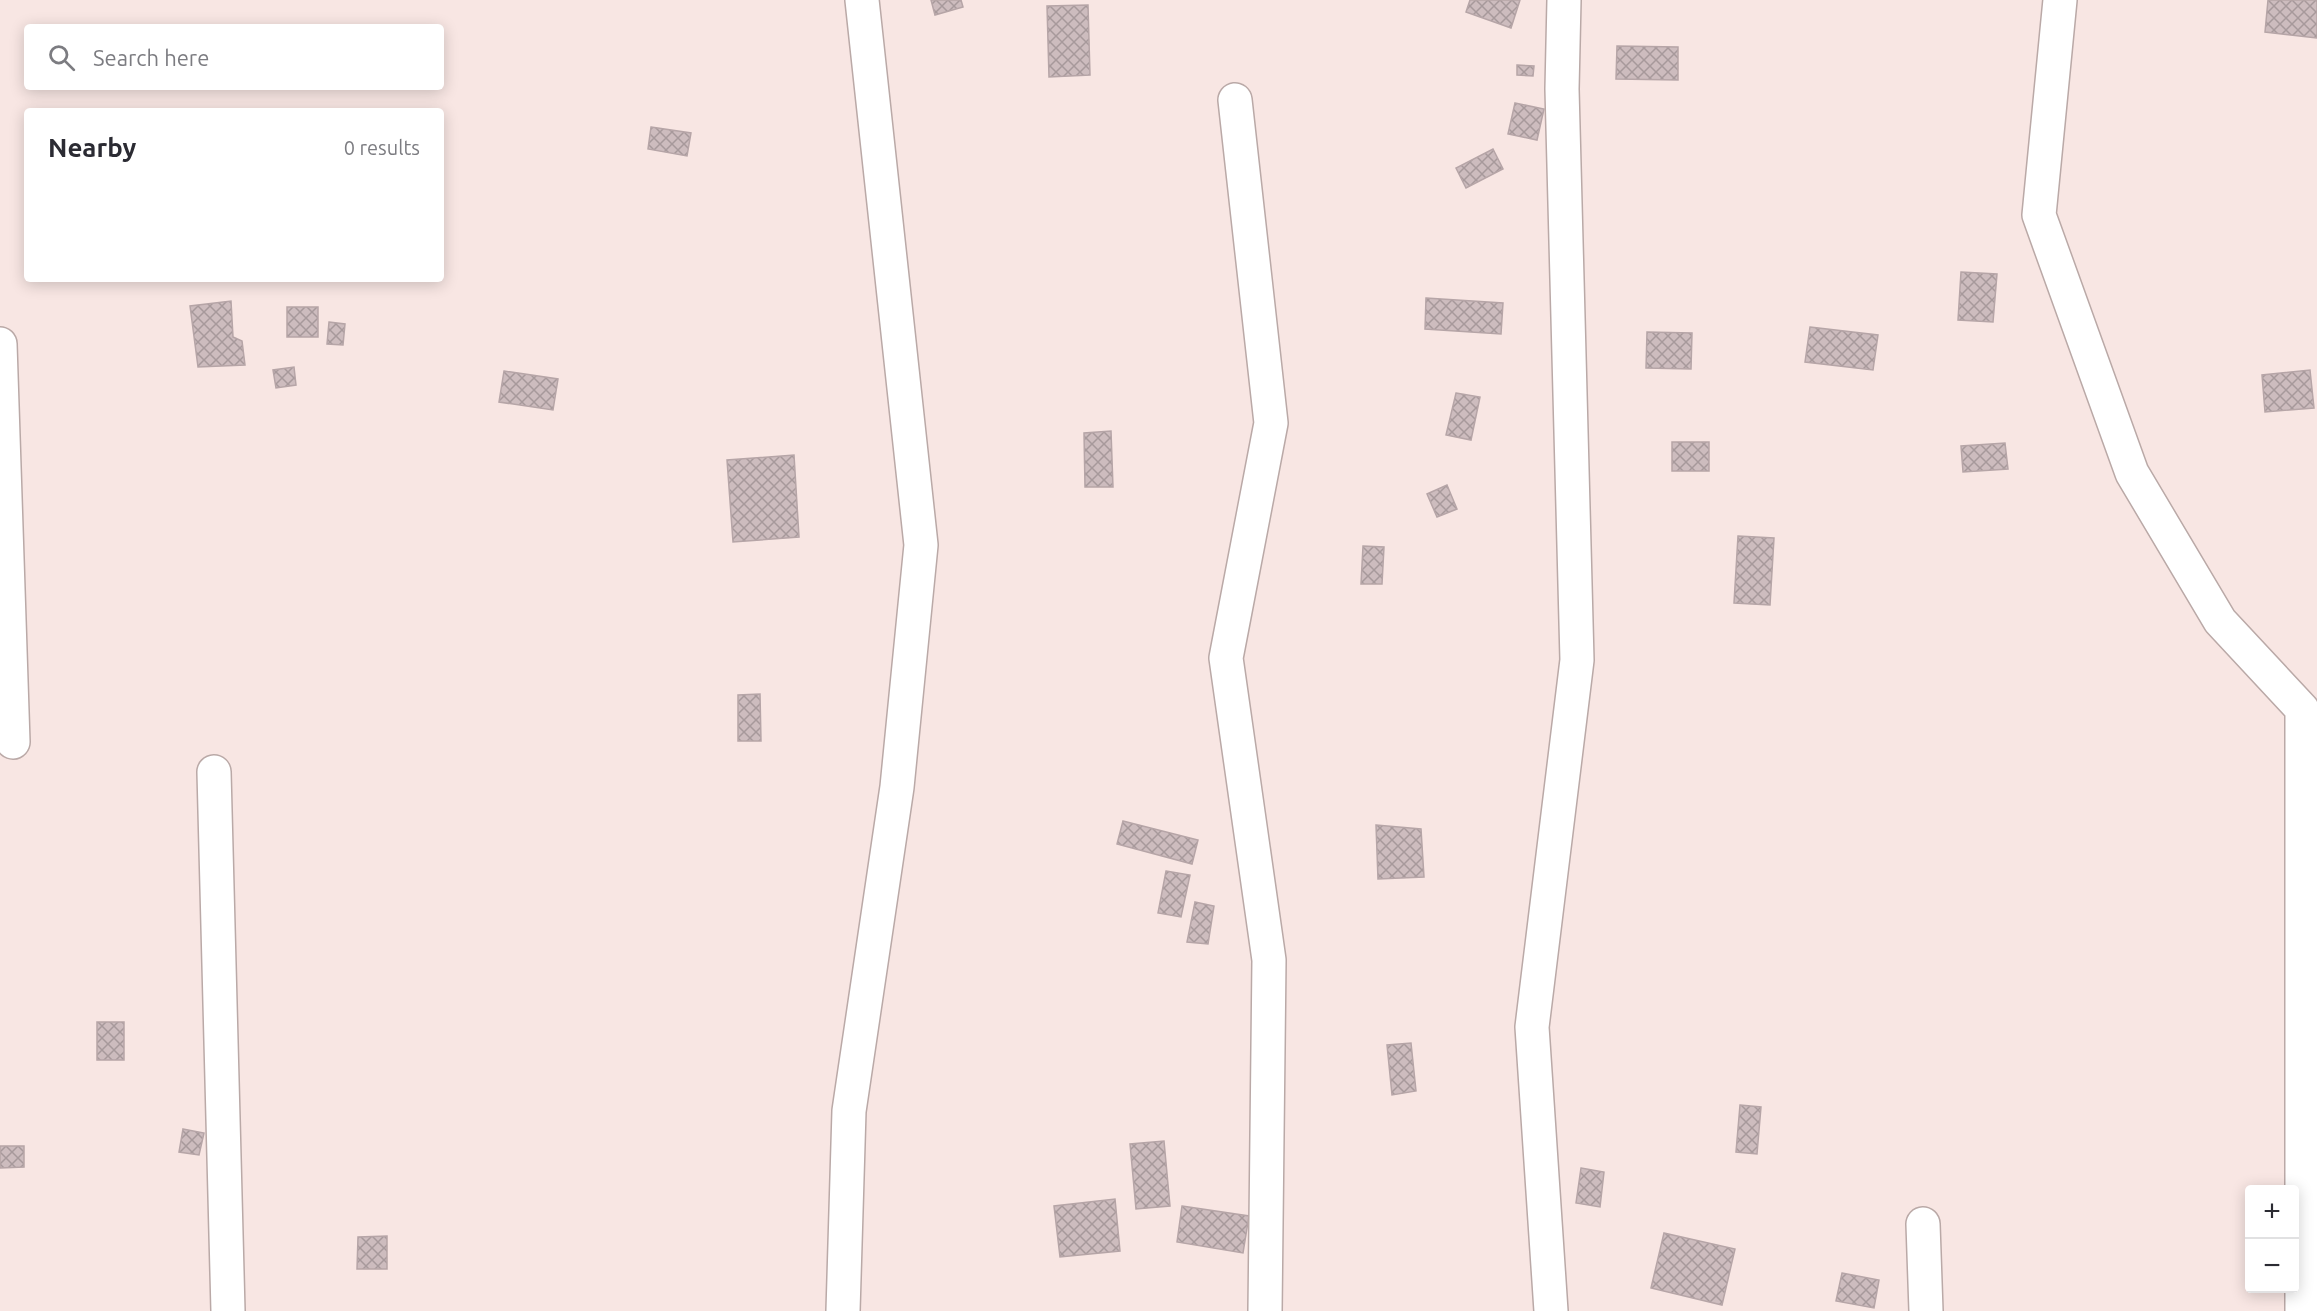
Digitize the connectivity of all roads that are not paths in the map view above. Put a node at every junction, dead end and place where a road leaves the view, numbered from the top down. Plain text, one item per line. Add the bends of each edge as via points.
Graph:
1 (862, 0) edge
2 (1564, 0) edge
3 (2060, 0) edge
4 (1235, 100) dead end
5 (0, 344) edge
6 (13, 742) dead end
7 (214, 772) dead end
8 (1923, 1224) dead end
9 (228, 1311) edge
10 (843, 1311) edge
11 (1265, 1311) edge
12 (1551, 1311) edge
13 (1926, 1311) edge
14 (2302, 1311) edge

1 - 10 street via 921,545 897,787 849,1111
2 - 12 street via 1562,89 1577,660 1532,1027
3 - 14 street via 2039,215 2132,473 2220,621 2302,709
4 - 11 street via 1271,423 1226,658 1269,960
5 - 6 street
7 - 9 street
8 - 13 street

